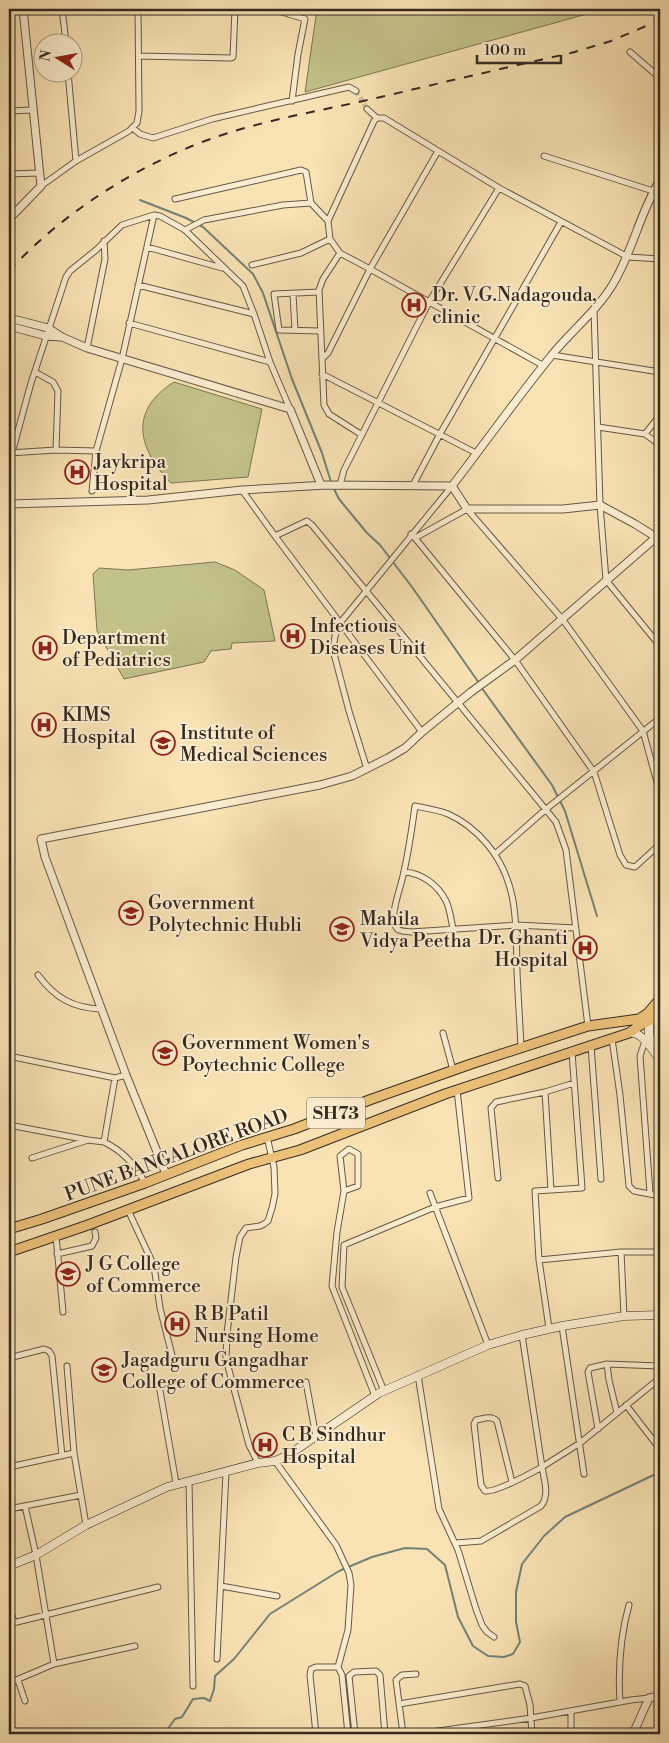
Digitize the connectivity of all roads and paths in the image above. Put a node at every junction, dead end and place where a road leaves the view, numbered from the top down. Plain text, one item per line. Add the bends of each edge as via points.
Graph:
1 (23, 9) edge
2 (62, 9) edge
3 (138, 9) edge
4 (235, 9) edge
5 (272, 9) edge
6 (65, 32) edge
7 (630, 52) dead end
8 (139, 56) junction
9 (660, 78) edge
10 (69, 82) edge
11 (356, 91) dead end
12 (292, 101) junction
13 (367, 109) tunnel mouth
14 (33, 110) junction
15 (9, 112) edge
16 (377, 118) junction
17 (133, 128) junction
18 (438, 151) junction
19 (544, 156) dead end
20 (76, 161) junction
21 (39, 172) junction
22 (9, 174) edge
23 (660, 180) edge
24 (41, 186) junction
25 (500, 188) junction
26 (653, 191) junction
27 (660, 197) edge
28 (175, 199) dead end
29 (311, 203) junction
30 (154, 215) junction
31 (9, 218) edge
32 (328, 221) junction
33 (561, 222) junction
34 (185, 230) junction
35 (330, 239) junction
36 (104, 241) junction
37 (147, 247) junction
38 (340, 253) junction
39 (628, 257) junction
40 (660, 259) edge
41 (252, 265) dead end
42 (225, 269) junction
43 (370, 269) junction
44 (138, 285) junction
45 (318, 292) junction
46 (293, 294) junction
47 (429, 302) junction
48 (594, 310) junction
49 (254, 314) junction
50 (9, 318) edge
51 (129, 323) junction
52 (12, 327) edge
53 (48, 328) junction
54 (295, 330) junction
55 (320, 331) junction
56 (9, 334) edge
57 (46, 336) junction
58 (62, 337) junction
59 (495, 339) junction
60 (86, 348) junction
61 (552, 355) junction
62 (122, 359) junction
63 (322, 359) junction
64 (596, 361) junction
65 (270, 362) junction
66 (544, 366) junction
67 (35, 372) junction
68 (660, 372) edge
69 (322, 374) junction
70 (378, 404) junction
71 (290, 409) junction
72 (660, 415) edge
73 (598, 427) junction
74 (440, 434) junction
75 (645, 434) junction
76 (362, 436) junction
77 (660, 445) edge
78 (56, 450) junction
79 (96, 451) junction
80 (10, 453) edge
81 (476, 453) junction
82 (9, 464) edge
83 (323, 485) junction
84 (338, 485) junction
85 (413, 485) junction
86 (452, 486) junction
87 (242, 490) junction
88 (92, 491) dead end
89 (9, 504) edge
90 (600, 505) junction
91 (467, 509) junction
92 (275, 536) junction
93 (413, 536) junction
94 (659, 538) edge
95 (606, 580) junction
96 (366, 592) junction
97 (563, 620) junction
98 (340, 623) junction
99 (660, 646) edge
100 (515, 660) junction
101 (458, 703) junction
102 (660, 718) edge
103 (643, 731) junction
104 (422, 732) junction
105 (367, 769) junction
106 (594, 772) junction
107 (660, 793) edge
108 (545, 810) junction
109 (660, 844) edge
110 (495, 854) junction
111 (404, 872) junction
112 (517, 925) junction
113 (575, 928) junction
114 (453, 929) junction
115 (38, 975) dead end
116 (660, 999) edge
117 (101, 1009) junction
118 (660, 1015) edge
119 (650, 1020) junction
120 (639, 1022) junction
121 (588, 1026) junction
122 (443, 1033) dead end
123 (630, 1033) junction
124 (612, 1039) junction
125 (649, 1044) junction
126 (590, 1046) junction
127 (521, 1048) junction
128 (572, 1052) junction
129 (660, 1053) edge
130 (9, 1056) edge
131 (660, 1060) edge
132 (453, 1070) junction
133 (126, 1075) junction
134 (115, 1078) junction
135 (574, 1083) junction
136 (457, 1090) junction
137 (545, 1092) junction
138 (9, 1125) edge
139 (267, 1137) junction
140 (88, 1140) junction
141 (104, 1142) junction
142 (272, 1156) junction
143 (32, 1158) dead end
144 (166, 1174) junction
145 (498, 1178) dead end
146 (601, 1179) dead end
147 (145, 1183) junction
148 (550, 1190) junction
149 (344, 1191) junction
150 (430, 1193) dead end
151 (650, 1194) junction
152 (660, 1196) edge
153 (435, 1207) junction
154 (128, 1210) junction
155 (9, 1229) edge
156 (95, 1232) dead end
157 (56, 1236) junction
158 (9, 1252) edge
159 (621, 1252) junction
160 (660, 1252) edge
161 (57, 1254) junction
162 (539, 1260) junction
163 (63, 1312) dead end
164 (660, 1315) edge
165 (624, 1316) junction
166 (562, 1326) junction
167 (549, 1328) junction
168 (522, 1335) junction
169 (488, 1345) junction
170 (9, 1358) edge
171 (173, 1359) dead end
172 (607, 1364) junction
173 (67, 1366) dead end
174 (660, 1366) edge
175 (418, 1375) junction
176 (660, 1378) edge
177 (306, 1382) dead end
178 (159, 1385) dead end
179 (384, 1391) junction
180 (375, 1396) junction
181 (626, 1405) junction
182 (617, 1414) junction
183 (598, 1428) junction
184 (316, 1438) junction
185 (580, 1443) junction
186 (660, 1450) edge
187 (74, 1453) junction
188 (62, 1456) junction
189 (275, 1461) junction
190 (258, 1463) junction
191 (9, 1467) edge
192 (542, 1468) junction
193 (226, 1472) junction
194 (584, 1474) dead end
195 (189, 1481) junction
196 (512, 1482) junction
197 (176, 1483) junction
198 (81, 1495) junction
199 (25, 1506) junction
200 (9, 1509) edge
201 (86, 1525) junction
202 (456, 1543) junction
203 (36, 1555) junction
204 (9, 1566) edge
205 (221, 1586) junction
206 (158, 1587) dead end
207 (277, 1596) dead end
208 (629, 1605) dead end
209 (9, 1606) edge
210 (46, 1614) junction
211 (11, 1623) edge
212 (494, 1637) dead end
213 (134, 1646) dead end
214 (217, 1659) dead end
215 (54, 1664) junction
216 (338, 1667) junction
217 (416, 1674) dead end
218 (18, 1680) junction
219 (9, 1683) edge
220 (193, 1686) dead end
221 (660, 1696) edge
222 (649, 1698) junction
223 (25, 1701) dead end
224 (620, 1702) junction
225 (399, 1704) junction
226 (570, 1711) junction
227 (531, 1718) junction
228 (472, 1726) junction
229 (634, 1732) edge
230 (438, 1733) edge
231 (316, 1734) edge
232 (348, 1734) edge
233 (355, 1734) edge
234 (385, 1734) edge
235 (403, 1734) edge
236 (416, 1734) edge
237 (472, 1734) edge
238 (532, 1734) edge
239 (571, 1734) edge

1 - 14 street
2 - 6 street
3 - 8 street
4 - 8 street via 233,57
5 - 12 street via 305,19
7 - 9 street
8 - 17 street via 139,111
10 - 20 street
11 - 12 street via 349,87
12 - 17 street via 212,119 153,138
13 - 16 street
14 - 15 street
14 - 21 street
16 - 18 street via 384,118
16 - 32 street
17 - 20 street
18 - 25 street
18 - 43 street
19 - 26 street
20 - 24 street
21 - 22 street
21 - 24 street
23 - 26 street
24 - 31 street
25 - 33 street
25 - 47 street
26 - 27 street
26 - 39 street
28 - 29 street via 301,170 308,177
29 - 32 street
29 - 34 street via 204,220
30 - 34 street
30 - 36 street via 122,225
30 - 37 street
32 - 35 street
33 - 39 street
33 - 59 street
34 - 42 street
35 - 38 street
35 - 41 street via 301,253
36 - 53 street via 66,277
36 - 60 street via 105,259
37 - 42 street
37 - 44 street
38 - 43 street
38 - 45 street
39 - 40 street
39 - 48 street
42 - 49 street via 243,286
43 - 47 street
43 - 63 street
44 - 49 street
44 - 51 street
45 - 46 street
45 - 55 street
46 - 54 street
46 - 54 street via 274,294 279,330
47 - 59 street
47 - 70 street
48 - 61 street
48 - 64 street
49 - 65 street
50 - 53 street
51 - 62 street
51 - 65 street
52 - 56 street
52 - 57 street
53 - 57 street
53 - 58 street
54 - 55 street
55 - 63 street
57 - 58 street
57 - 67 street
58 - 60 street
59 - 66 street
59 - 74 street
60 - 62 street
61 - 64 street
61 - 66 street
62 - 71 street
62 - 79 street
63 - 69 street
64 - 68 street
64 - 73 street
65 - 71 street
66 - 81 street
67 - 78 street via 54,382 58,391
67 - 80 street
69 - 70 street
69 - 76 street via 326,410
70 - 74 street
70 - 76 street
71 - 83 street
72 - 75 street
73 - 75 street
73 - 90 street
74 - 81 street
74 - 85 street
75 - 77 street
76 - 84 street
78 - 79 street
78 - 80 street
79 - 88 street
80 - 82 street
81 - 86 street
83 - 84 street
83 - 87 street
84 - 85 street
85 - 86 street
86 - 91 street
86 - 93 street
87 - 89 street via 148,500
87 - 92 street
90 - 91 street via 563,509
90 - 94 street
90 - 95 street
91 - 93 street
91 - 97 street
92 - 96 street via 307,521
92 - 98 street
93 - 96 street
93 - 100 street
94 - 95 street
95 - 97 street
95 - 99 street
96 - 98 street
96 - 101 street
97 - 100 street
97 - 103 street
98 - 104 street
98 - 105 street via 333,650
100 - 101 street
100 - 106 street
101 - 104 street
101 - 108 street
102 - 103 street
103 - 106 street
103 - 107 street
104 - 105 street via 405,748
105 - 117 street via 320,784 41,839
106 - 108 street
106 - 109 street via 626,865 634,867
108 - 110 street
108 - 113 street via 556,822 566,850
110 - 111 street via 467,824 447,813 415,806
110 - 112 street via 510,886
111 - 114 street via 419,875 436,888 446,901
111 - 114 street via 394,913 396,928 411,932
112 - 113 street
112 - 114 street
112 - 127 street
113 - 121 street
115 - 117 street via 56,995 84,1008
116 - 120 main road, PUNE BANGALORE ROAD / SH73
117 - 133 street
118 - 119 main road, PUNE BANGALORE ROAD / SH73
119 - 120 main road, PUNE BANGALORE ROAD / SH73
119 - 125 main road
120 - 121 main road, PUNE BANGALORE ROAD / SH73
120 - 123 main road, PUNE BANGALORE ROAD / SH73
120 - 125 main road
121 - 127 main road, PUNE BANGALORE ROAD / SH73
122 - 132 street
123 - 124 main road, PUNE BANGALORE ROAD / SH73
123 - 125 main road via 636,1033
124 - 126 main road, PUNE BANGALORE ROAD / SH73
124 - 151 street via 629,1186 634,1191
125 - 129 main road
125 - 131 main road
125 - 151 street via 640,1056
126 - 128 main road, PUNE BANGALORE ROAD / SH73
126 - 146 street
127 - 132 main road, PUNE BANGALORE ROAD / SH73
128 - 135 street
128 - 136 main road, PUNE BANGALORE ROAD / SH73
130 - 134 street
132 - 139 main road, PUNE BANGALORE ROAD / SH73 via 294,1130
133 - 134 street
133 - 144 street
134 - 141 street
135 - 137 street
135 - 148 street via 582,1188
136 - 142 main road, PUNE BANGALORE ROAD / SH73 via 306,1148
136 - 153 street via 468,1198
137 - 145 street via 496,1102 491,1108
137 - 148 street
138 - 140 street
139 - 142 street
139 - 144 main road, PUNE BANGALORE ROAD / SH73
140 - 141 street
140 - 143 street
141 - 147 street via 127,1156
142 - 154 main road, PUNE BANGALORE ROAD / SH73
142 - 190 street via 275,1194 268,1221 246,1228 237,1247 226,1351 249,1445
144 - 147 main road, PUNE BANGALORE ROAD / SH73
147 - 155 main road, PUNE BANGALORE ROAD / SH73
148 - 162 street via 535,1191
149 - 149 street via 340,1156 349,1148 358,1154 358,1186
149 - 180 street via 332,1286
150 - 153 street
151 - 152 street
153 - 169 street
153 - 179 street via 344,1245 342,1287
154 - 157 main road, PUNE BANGALORE ROAD / SH73
154 - 171 street via 154,1266 160,1308
156 - 161 street via 92,1246
157 - 158 main road, PUNE BANGALORE ROAD / SH73
157 - 161 street
159 - 160 street
159 - 162 street
159 - 165 street
161 - 163 street
162 - 167 street
164 - 165 main road
165 - 166 main road
166 - 167 main road
166 - 185 street
167 - 168 main road
168 - 169 main road
168 - 192 street
169 - 175 main road
170 - 188 street via 44,1349 52,1356
172 - 174 street
172 - 182 street
172 - 183 street via 590,1368 588,1372
173 - 187 street
175 - 179 main road
175 - 202 street via 439,1509
176 - 181 street
177 - 184 street
178 - 197 street
179 - 180 main road
180 - 184 main road
181 - 182 street
181 - 186 street
182 - 183 street
183 - 185 street
184 - 189 main road
185 - 192 street
185 - 194 street
187 - 188 street
187 - 198 street
188 - 191 street
189 - 190 main road
189 - 216 street via 340,1551 349,1573 348,1630
190 - 193 main road
192 - 196 street
192 - 202 street via 546,1493 541,1506 481,1541
193 - 195 main road
193 - 205 street
195 - 197 main road
195 - 220 street
196 - 196 street via 488,1492 482,1488 474,1421 492,1418 496,1421
197 - 201 main road
198 - 199 street
198 - 201 street
199 - 200 street
199 - 203 street
201 - 203 main road
202 - 212 street via 482,1625
203 - 204 main road
203 - 210 street
205 - 207 street
205 - 214 street
206 - 210 street
208 - 224 street via 619,1664
209 - 211 street
210 - 211 street
210 - 215 street
213 - 215 street
215 - 218 street
216 - 231 street via 311,1669
216 - 232 street via 342,1675
217 - 225 street via 396,1680
218 - 219 street
218 - 223 street
221 - 222 street
222 - 224 street
222 - 229 street
224 - 226 street
225 - 227 street via 520,1684 528,1693
225 - 235 street
226 - 227 street
226 - 239 street
227 - 228 street
227 - 238 street
228 - 230 street
228 - 237 street
230 - 236 street
233 - 234 street via 349,1676 354,1672 376,1671 380,1675

